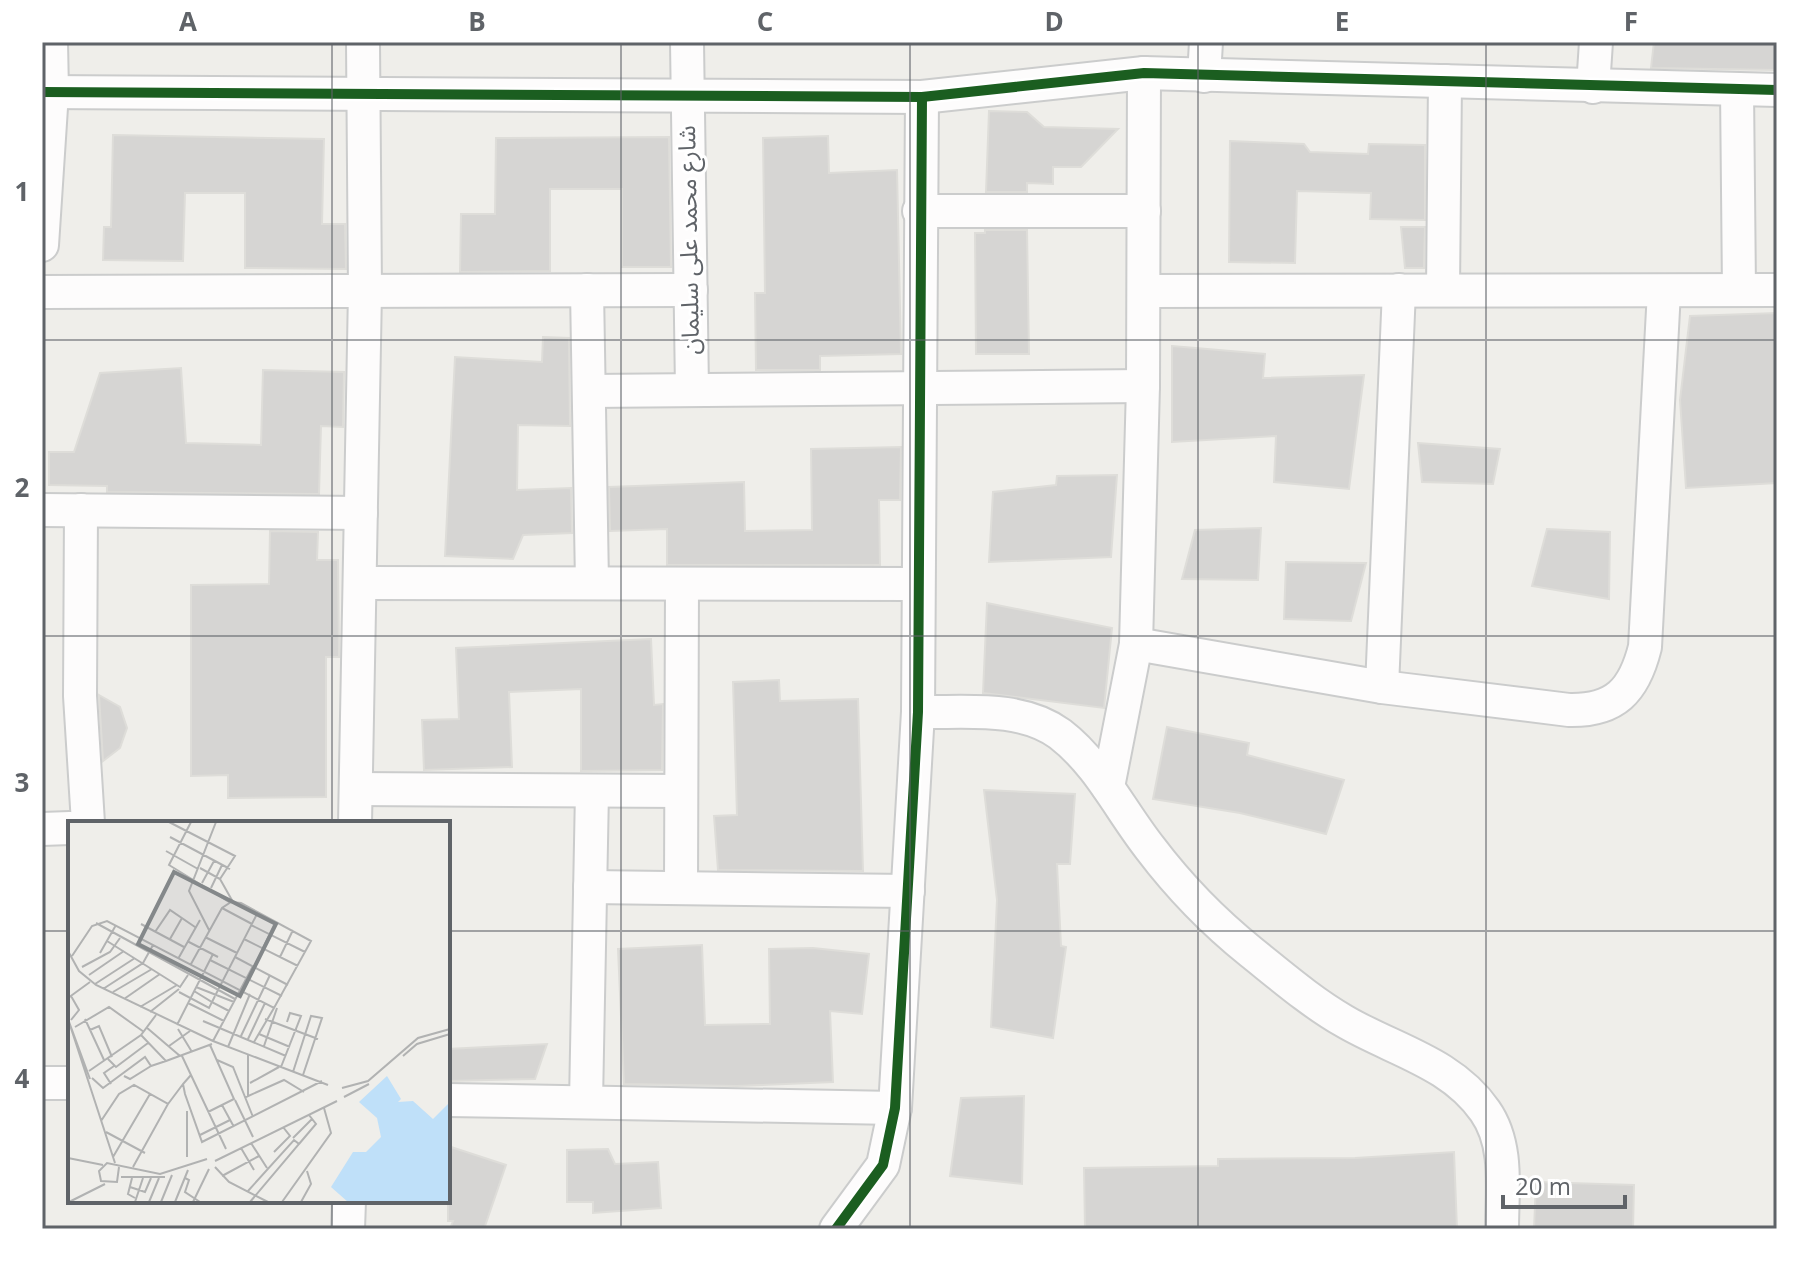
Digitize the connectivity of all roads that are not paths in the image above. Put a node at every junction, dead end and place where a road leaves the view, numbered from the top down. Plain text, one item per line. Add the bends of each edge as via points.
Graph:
1 (51, 42) edge
2 (363, 42) edge
3 (687, 42) edge
4 (1206, 42) edge
5 (1596, 42) edge
6 (1144, 73) junction
7 (1204, 76) junction
8 (1445, 81) junction
9 (1593, 87) junction
10 (1737, 89) junction
11 (1777, 90) edge
12 (47, 92) edge
13 (363, 93) junction
14 (685, 96) junction
15 (922, 97) junction
16 (919, 211) junction
17 (1144, 211) junction
18 (42, 245) edge
19 (587, 290) junction
20 (691, 290) junction
21 (1399, 290) junction
22 (1443, 290) junction
23 (1739, 290) junction
24 (1777, 290) edge
25 (365, 291) junction
26 (1144, 291) junction
27 (1664, 291) junction
28 (42, 292) edge
29 (1143, 386) junction
30 (919, 388) junction
31 (692, 390) junction
32 (589, 391) junction
33 (42, 510) edge
34 (81, 510) junction
35 (361, 513) junction
36 (360, 583) junction
37 (592, 583) junction
38 (682, 584) junction
39 (918, 584) junction
40 (1136, 644) junction
41 (1382, 687) junction
42 (918, 712) junction
43 (1108, 787) junction
44 (356, 789) junction
45 (592, 791) junction
46 (681, 791) junction
47 (88, 821) edge
48 (355, 821) edge
49 (68, 828) edge
50 (42, 829) edge
51 (590, 887) junction
52 (681, 887) junction
53 (908, 891) junction
54 (42, 1083) edge
55 (68, 1083) edge
56 (450, 1100) edge
57 (586, 1102) junction
58 (895, 1108) junction
59 (349, 1203) edge
60 (348, 1229) edge
61 (836, 1229) edge
62 (1502, 1229) edge

1 - 12 street
2 - 13 street
3 - 14 street, شارع محمد على سليمان
4 - 7 street
5 - 9 street
6 - 7 street
6 - 15 street
6 - 17 street
7 - 8 street
8 - 9 street
8 - 22 street
9 - 10 street
10 - 11 street
10 - 23 street
12 - 13 street
12 - 18 street
13 - 14 street
13 - 25 street
14 - 15 street
14 - 20 street, شارع محمد على سليمان
15 - 16 street
16 - 17 street
16 - 30 street
17 - 26 street
19 - 20 street
19 - 25 street
19 - 32 street
20 - 31 street, شارع محمد على سليمان
21 - 22 street
21 - 26 street
21 - 41 street
22 - 27 street
23 - 24 street
23 - 27 street
25 - 28 street
25 - 35 street
26 - 29 street
27 - 41 street via 1645,647 1639,672 1628,688 1595,711
29 - 30 street
29 - 40 street
30 - 31 street
30 - 39 street
31 - 32 street
32 - 37 street
33 - 34 street
34 - 35 street
34 - 47 street via 80,696
35 - 36 street
36 - 37 street
36 - 44 street
37 - 38 street
38 - 39 street
38 - 46 street
39 - 42 street
40 - 41 street
40 - 43 street
42 - 43 street via 1005,713 1034,719 1060,734
42 - 53 street
43 - 62 street via 1150,848 1248,950 1342,1020 1460,1081 1487,1113 1503,1154
44 - 45 street
44 - 48 street
45 - 46 street
45 - 51 street
46 - 52 street
49 - 50 street
51 - 52 street
51 - 57 street
52 - 53 street
53 - 58 street
54 - 55 street
56 - 57 street
57 - 58 street
58 - 61 street via 883,1165
59 - 60 street

